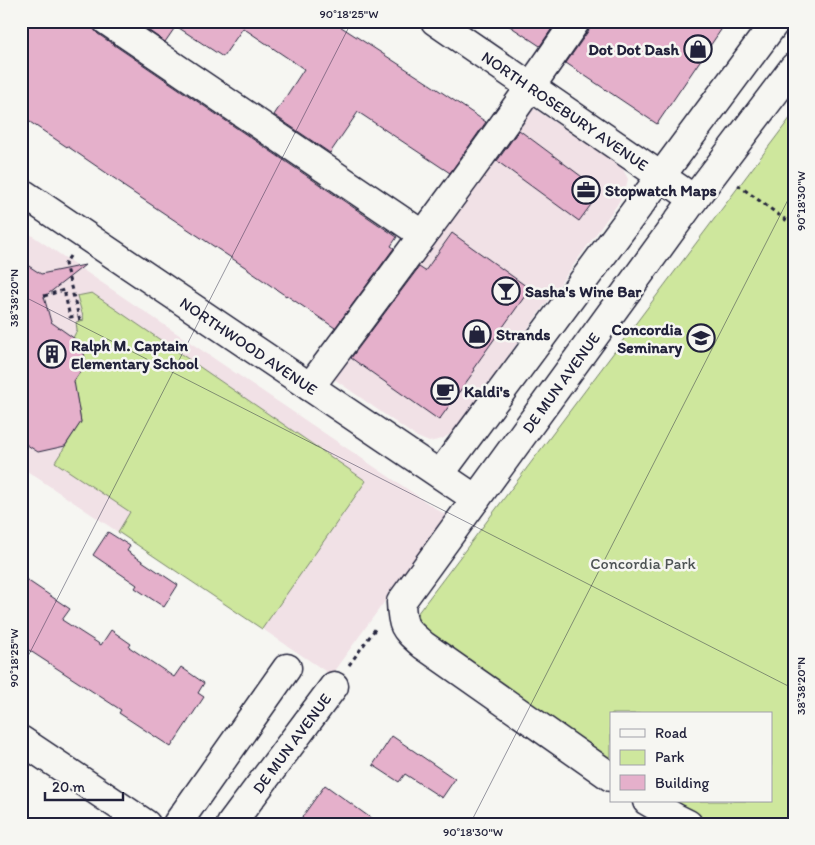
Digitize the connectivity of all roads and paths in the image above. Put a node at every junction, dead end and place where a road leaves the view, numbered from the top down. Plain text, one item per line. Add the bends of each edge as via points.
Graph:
1 (107, 21) edge
2 (435, 21) edge
3 (576, 21) edge
4 (777, 21) edge
5 (794, 32) edge
6 (794, 68) edge
7 (531, 87) junction
8 (661, 176) junction
9 (738, 184) dead end
10 (21, 192) edge
11 (694, 199) junction
12 (794, 226) edge
13 (423, 235) junction
14 (71, 254) dead end
15 (44, 296) dead end
16 (78, 316) junction
17 (80, 321) dead end
18 (310, 386) junction
19 (440, 474) junction
20 (476, 499) junction
21 (401, 602) junction
22 (287, 668) dead end
23 (334, 686) joint
24 (21, 740) edge
25 (610, 775) edge
26 (649, 802) edge
27 (146, 824) edge
28 (177, 824) edge
29 (231, 824) edge
30 (688, 824) edge

1 - 13 street
2 - 7 street, NORTH ROSEBURY AVENUE
3 - 7 street
4 - 5 street
4 - 8 street
6 - 11 street, DE MUN AVENUE
7 - 8 street, NORTH ROSEBURY AVENUE
7 - 13 street
8 - 11 street, NORTH ROSEBURY AVENUE
8 - 19 street
9 - 12 path
10 - 18 street, NORTHWOOD AVENUE
11 - 20 street, DE MUN AVENUE
13 - 18 street
14 - 16 path via 65,264
15 - 16 path via 64,290 70,317
16 - 17 path
18 - 19 street, NORTHWOOD AVENUE
19 - 20 street, NORTHWOOD AVENUE
20 - 21 street, DE MUN AVENUE
21 - 23 path via 381,622
21 - 25 street via 405,630 422,645
22 - 28 street
23 - 29 street, DE MUN AVENUE
24 - 27 street
26 - 30 street

